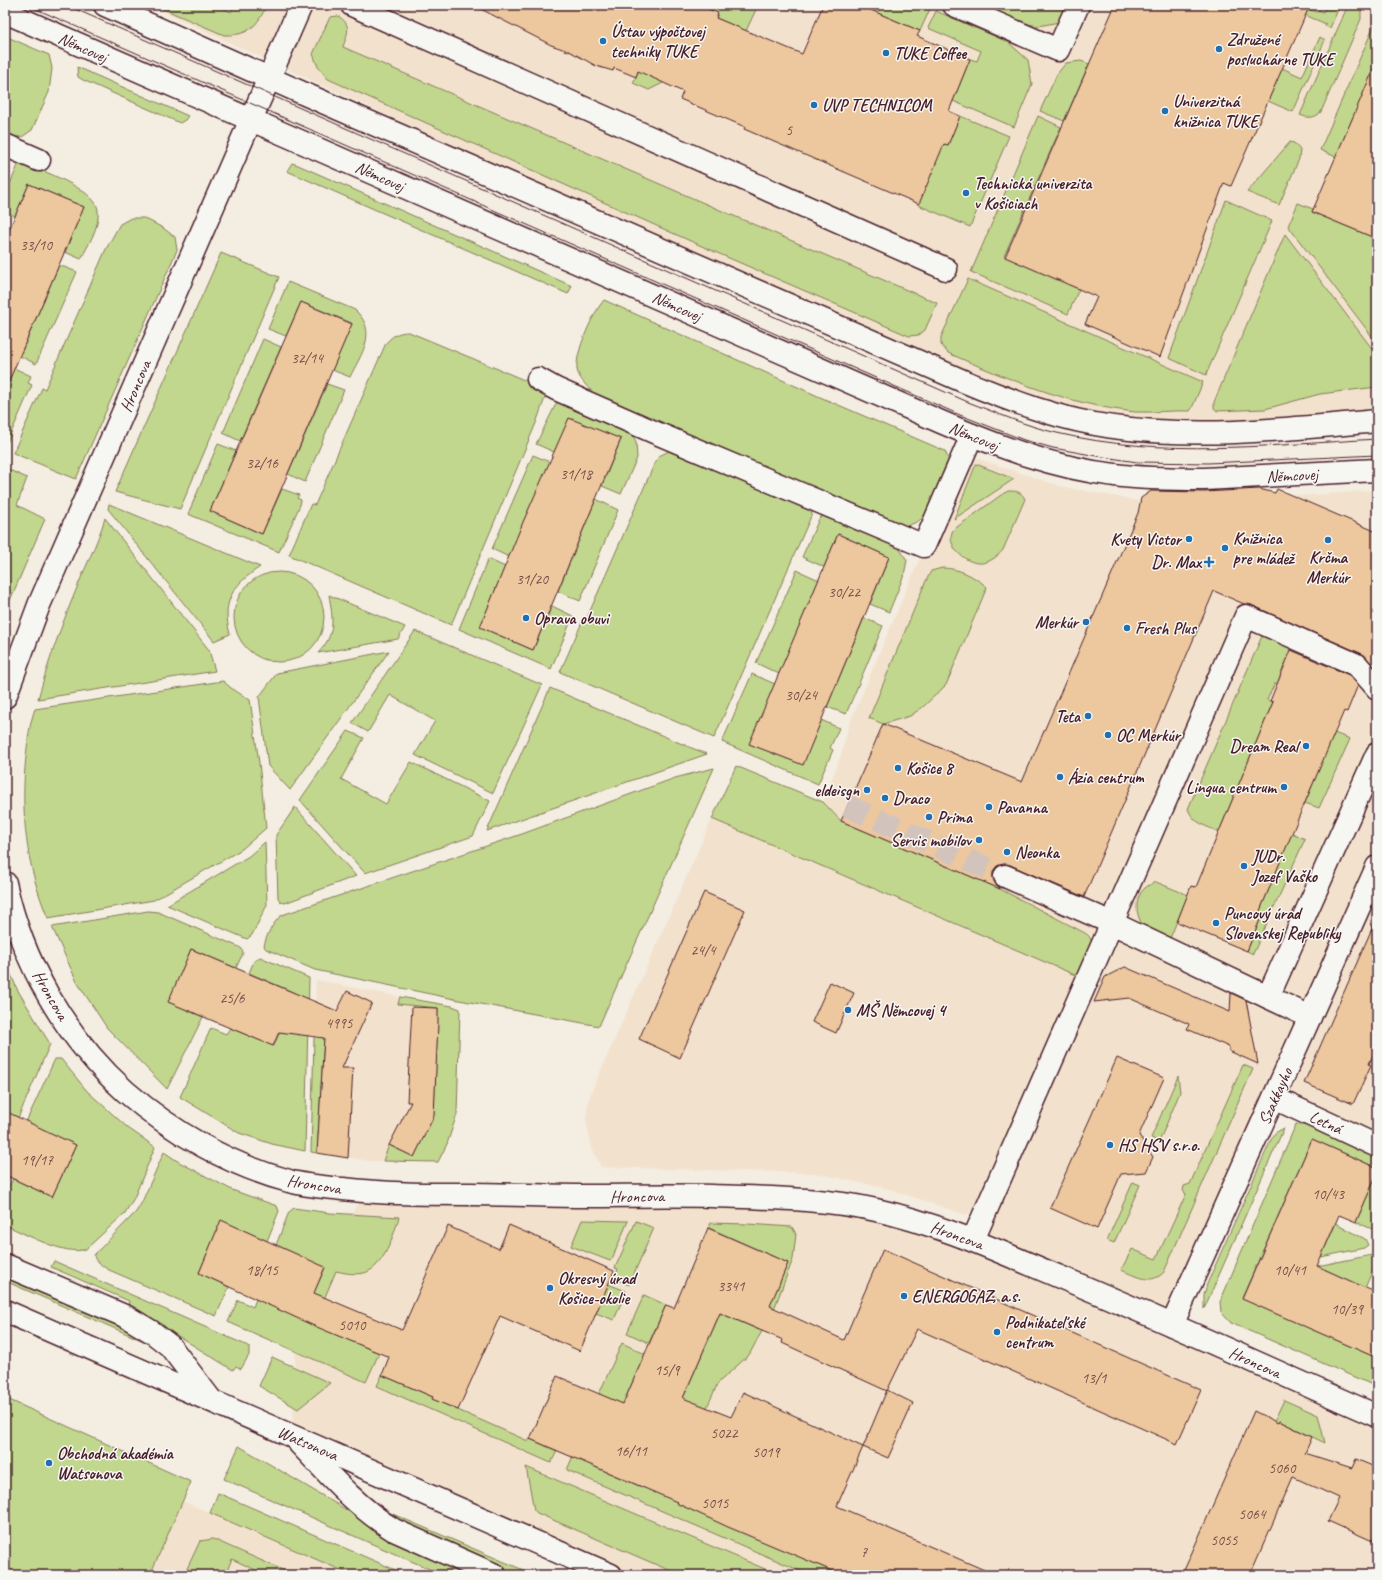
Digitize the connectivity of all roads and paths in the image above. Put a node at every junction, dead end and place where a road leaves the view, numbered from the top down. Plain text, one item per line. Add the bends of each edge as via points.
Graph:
1 (105, 5) edge
2 (301, 5) edge
3 (352, 5) edge
4 (954, 5) edge
5 (1078, 5) edge
6 (5, 12) edge
7 (269, 77) junction
8 (251, 120) junction
9 (5, 145) edge
10 (39, 160) dead end
11 (946, 269) dead end
12 (538, 379) dead end
13 (1377, 422) edge
14 (972, 435) junction
15 (1377, 470) edge
16 (1377, 688) edge
17 (5, 697) edge
18 (1377, 754) edge
19 (1377, 867) edge
20 (1005, 876) tunnel mouth
21 (5, 883) edge
22 (1112, 923) junction
23 (1268, 997) junction
24 (1310, 1017) junction
25 (1274, 1098) junction
26 (1377, 1146) edge
27 (973, 1240) junction
28 (5, 1265) edge
29 (5, 1311) edge
30 (1172, 1325) junction
31 (212, 1401) junction
32 (1377, 1416) edge
33 (292, 1437) junction
34 (495, 1575) edge
35 (611, 1575) edge

1 - 7 street
2 - 7 street, Hroncova
3 - 11 street
4 - 5 street via 1058,50
6 - 8 street, Němcovej
7 - 8 street, Hroncova
7 - 13 street via 963,381 1033,408 1113,427 1192,432 1235,432
8 - 14 street, Němcovej
8 - 17 street, Hroncova via 39,605
9 - 10 street
12 - 14 street via 654,432 924,546
14 - 15 street, Němcovej via 1014,452 1070,467 1115,475 1204,479
16 - 22 street via 1357,665 1246,616
18 - 23 street
19 - 24 street, Szakkayho
20 - 22 street
21 - 27 street, Hroncova via 17,927 30,958 56,1008 91,1058 137,1101 170,1125 231,1160 265,1174 294,1183 374,1193 801,1198 879,1210
22 - 23 street
22 - 27 street
23 - 24 street
24 - 25 street, Szakkayho
25 - 26 street, Letná
25 - 30 street, Szakkayho
27 - 30 street, Hroncova
28 - 31 street via 126,1317 152,1332 170,1346
29 - 31 street, Watsonova
30 - 32 street, Hroncova
31 - 33 street, Watsonova
33 - 34 street via 326,1472 383,1523
33 - 35 street, Watsonova

